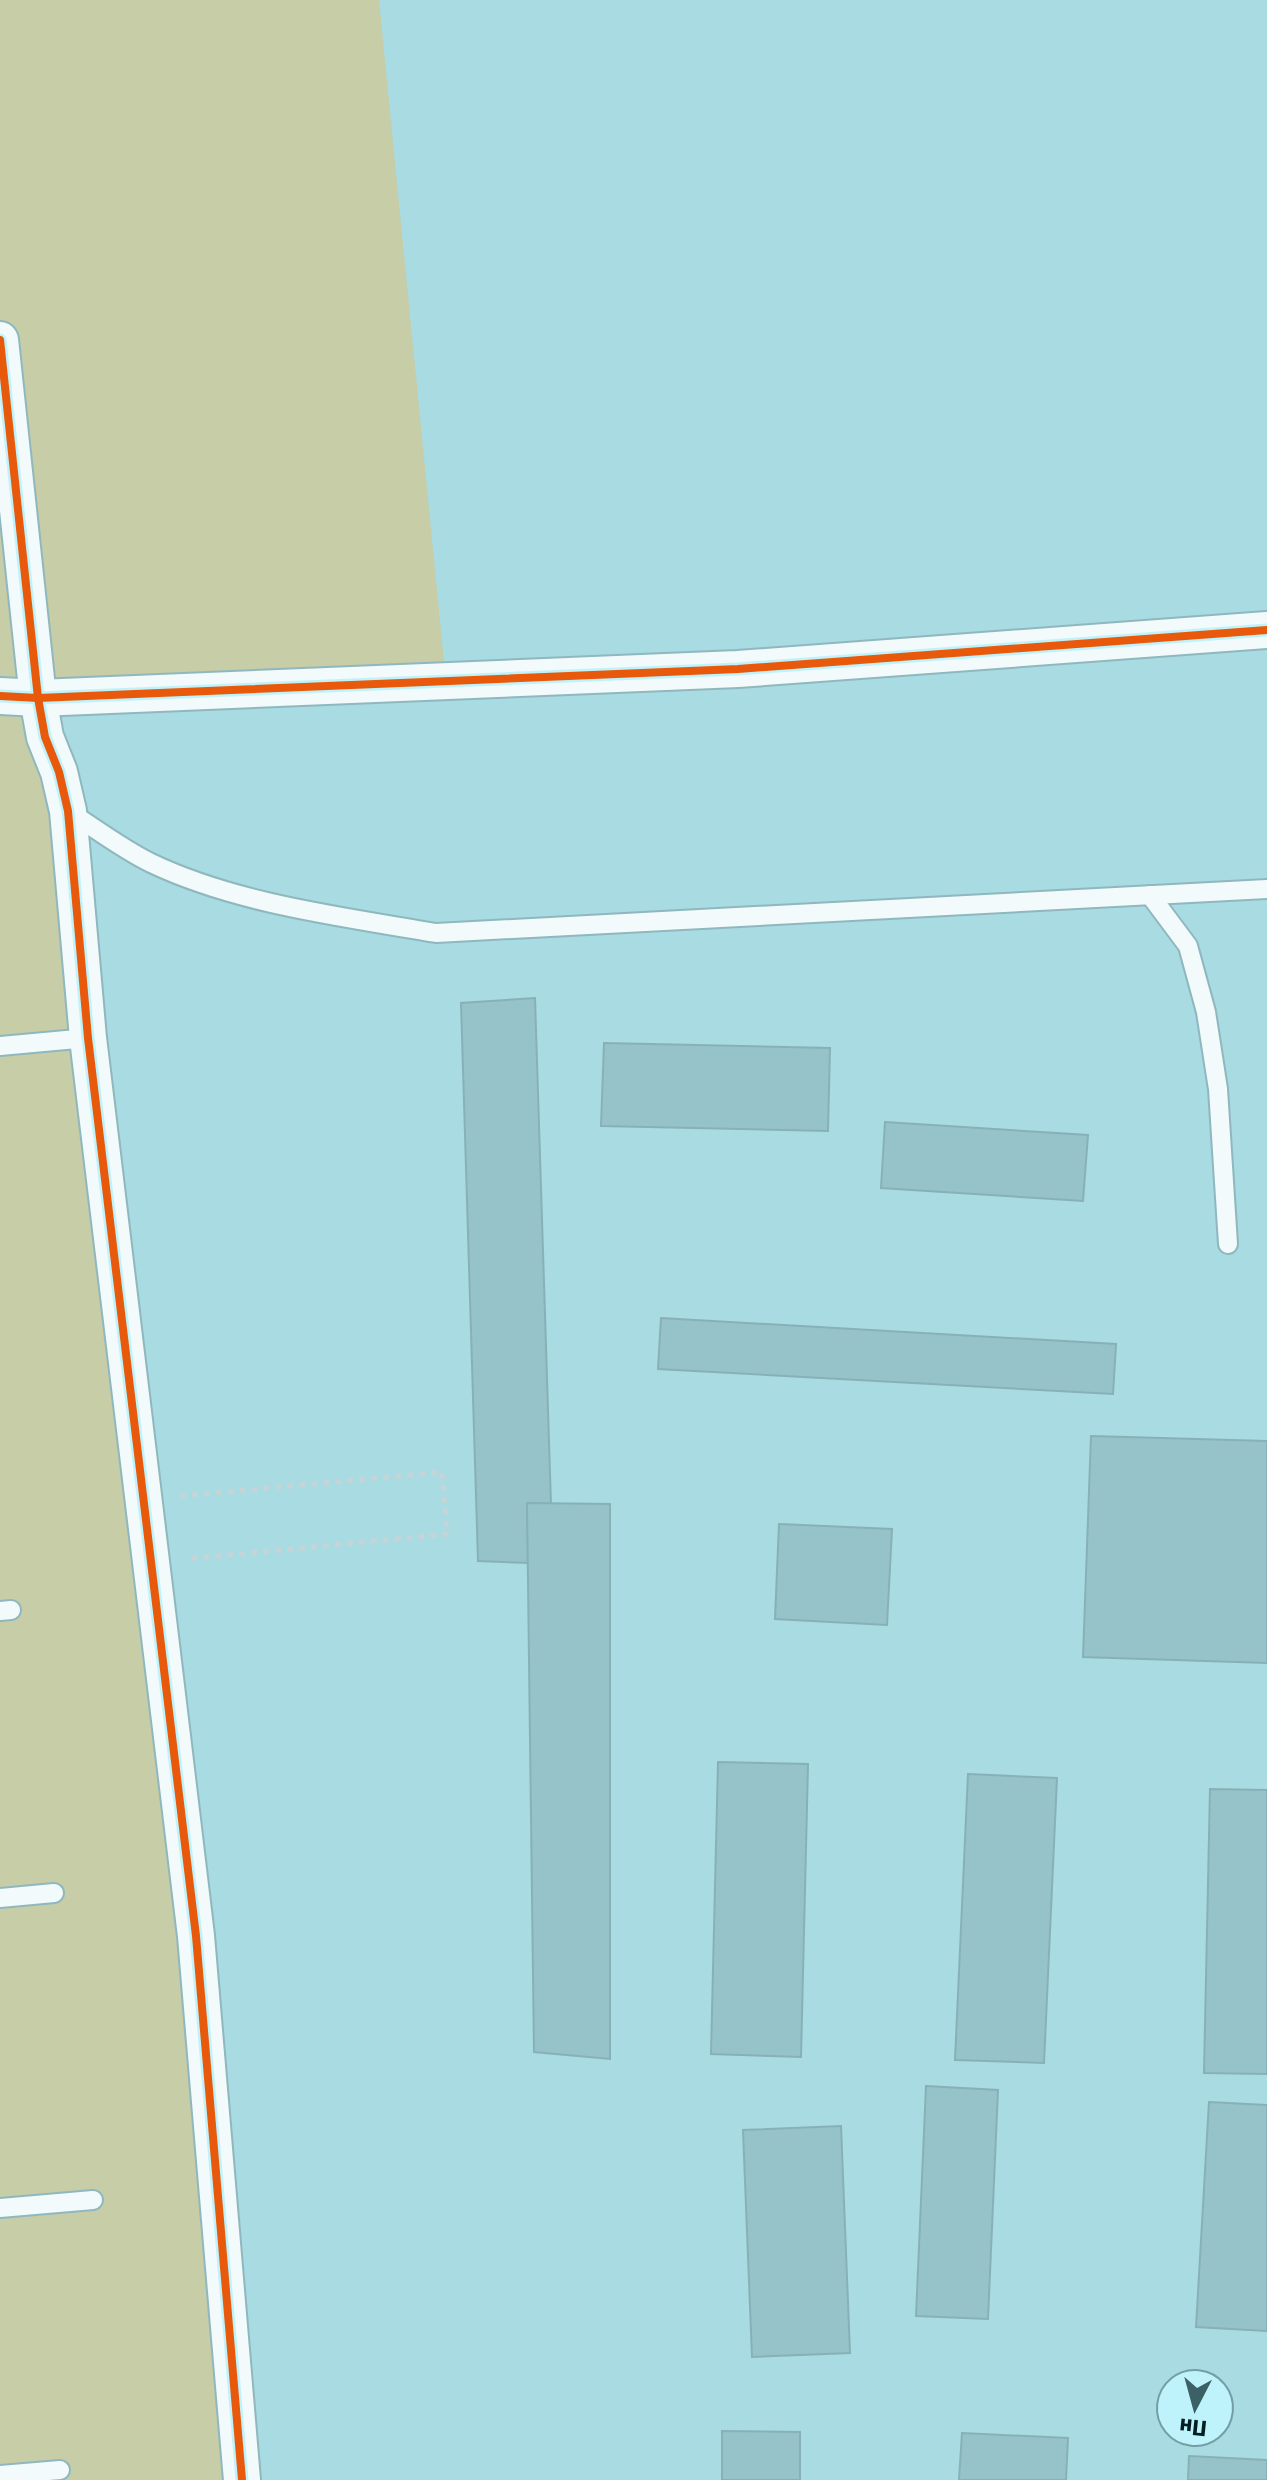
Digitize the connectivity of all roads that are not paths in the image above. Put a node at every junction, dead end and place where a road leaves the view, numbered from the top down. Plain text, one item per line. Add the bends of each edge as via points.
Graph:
1 (0, 340) edge
2 (1267, 630) edge
3 (0, 696) edge
4 (38, 698) junction
5 (68, 811) junction
6 (1267, 889) edge
7 (1150, 895) junction
8 (88, 1038) junction
9 (0, 1046) edge
10 (1228, 1244) dead end
11 (54, 1893) dead end
12 (0, 1898) edge
13 (93, 2200) dead end
14 (0, 2208) edge
15 (60, 2470) dead end
16 (0, 2475) edge
17 (242, 2480) edge

1 - 4 street
2 - 4 street via 738,669
3 - 4 street
4 - 5 street
5 - 7 lane via 151,862 230,892 436,933
5 - 8 street
6 - 7 lane
7 - 10 lane via 1188,946 1206,1012 1218,1089
8 - 9 lane
8 - 17 street via 196,1936
11 - 12 lane
13 - 14 lane
15 - 16 lane

